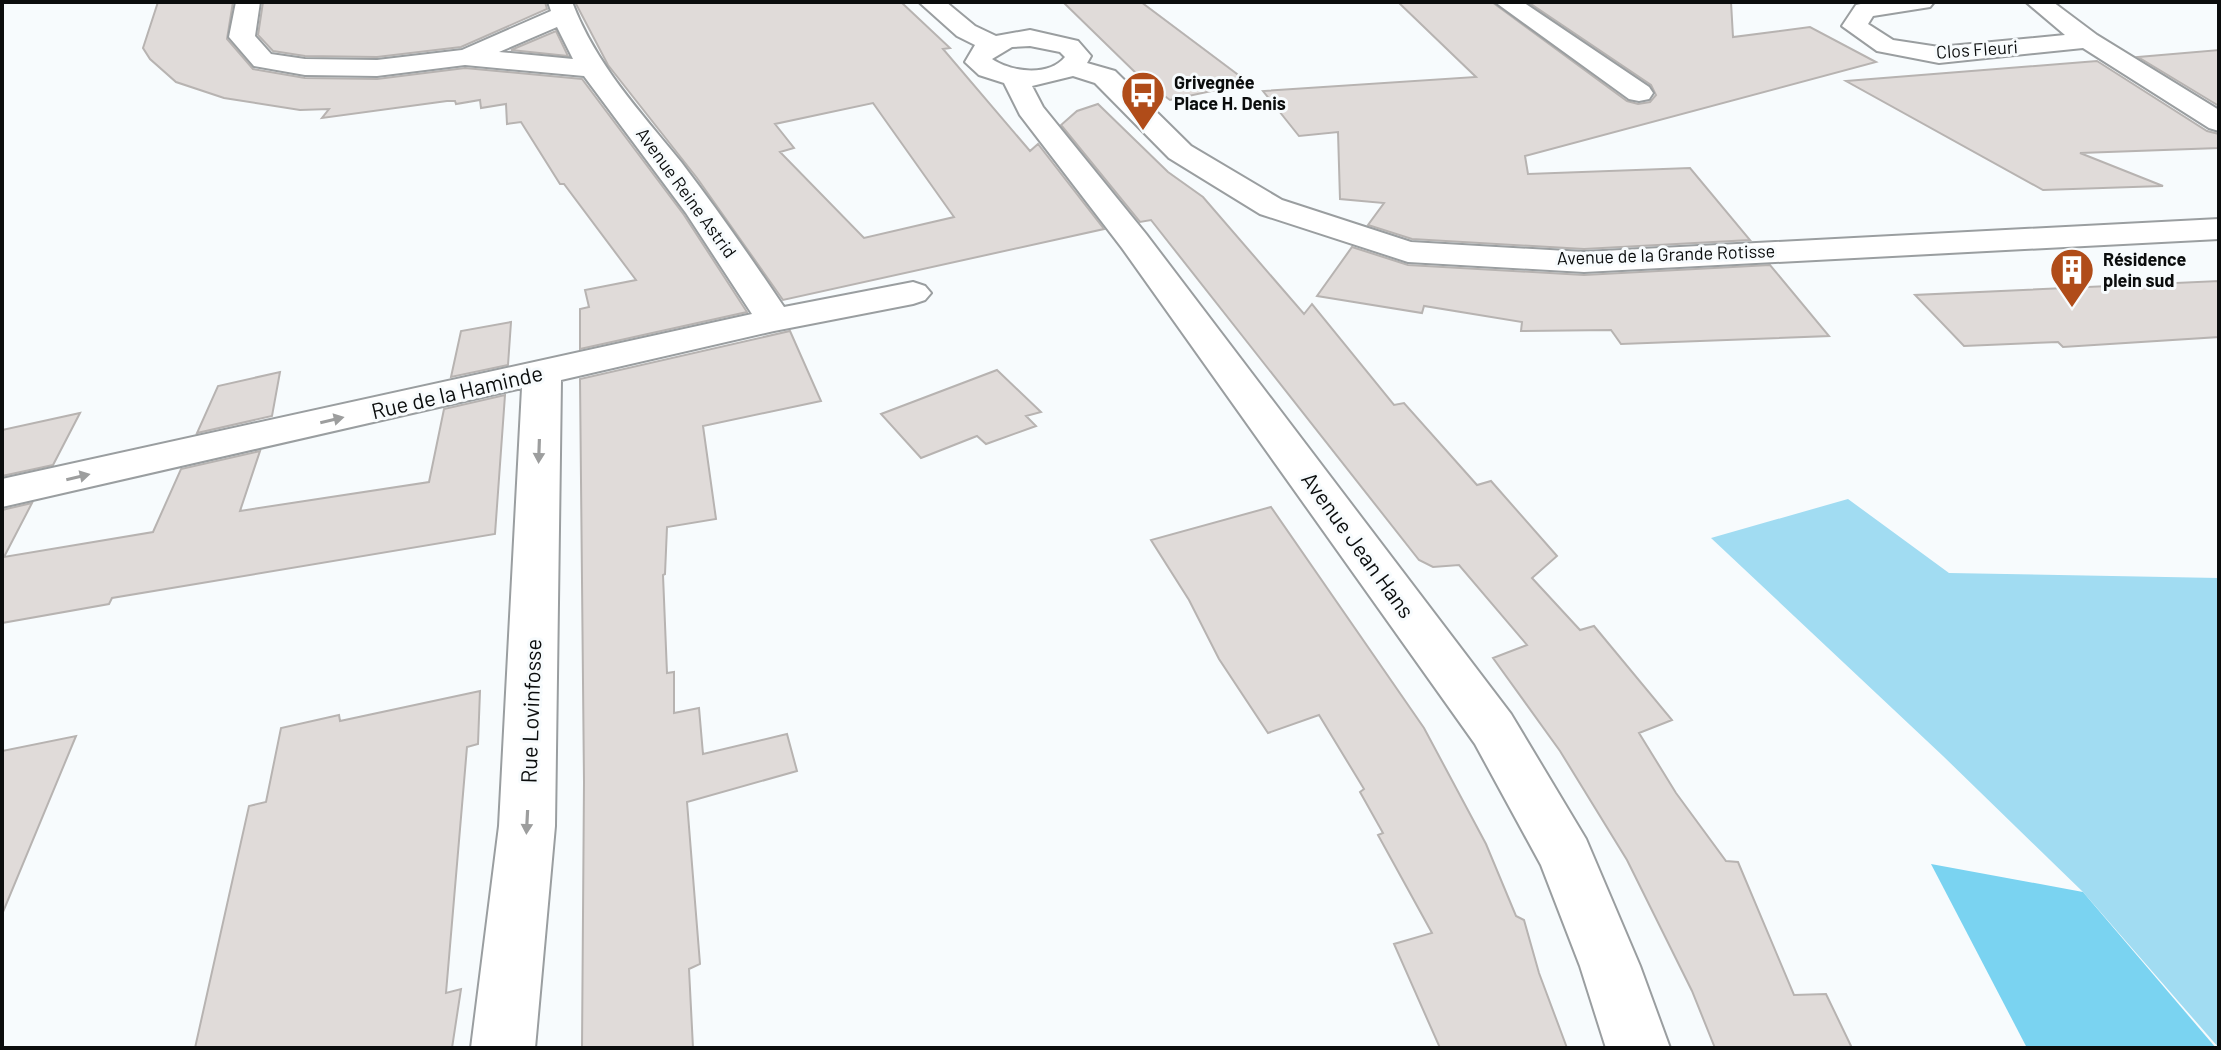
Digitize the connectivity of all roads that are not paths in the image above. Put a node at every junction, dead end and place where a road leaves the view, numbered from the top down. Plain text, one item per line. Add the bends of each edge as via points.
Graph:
1 (248, 2) edge
2 (931, 2) edge
3 (1507, 2) edge
4 (1922, 2) edge
5 (2038, 2) edge
6 (562, 8) edge
7 (2088, 40) junction
8 (465, 57) junction
9 (1004, 61) junction
10 (1071, 67) junction
11 (594, 69) junction
12 (1639, 93) dead end
13 (2219, 122) edge
14 (2219, 229) edge
15 (913, 293) dead end
16 (774, 320) junction
17 (542, 373) junction
18 (2, 493) edge
19 (503, 1048) edge
20 (1638, 1048) edge

1 - 8 street, Avenue Reine Astrid via 242,37 263,60 305,67 377,68
2 - 9 street
3 - 12 street
4 - 7 street, Clos Fleuri via 1865,10 1854,26 1886,46 1939,55
5 - 7 street
6 - 8 street, Avenue Reine Astrid
6 - 11 street, Avenue Reine Astrid
7 - 13 street
8 - 11 street, Avenue Reine Astrid
9 - 10 street via 1037,78
9 - 10 street via 1018,39 1045,28 1078,56
9 - 20 street, Avenue Jean Hans via 1030,109 1134,241 1493,729 1566,857
10 - 14 street, Avenue de la Grande Rotisse via 1105,77 1180,152 1271,207 1408,252 1584,262
11 - 16 street, Avenue Reine Astrid via 715,229
15 - 16 street, Rue de la Haminde
16 - 17 street, Rue de la Haminde
18 -> 17 street, Rue de la Haminde
17 -> 19 street, Rue Lovinfosse via 527,826

